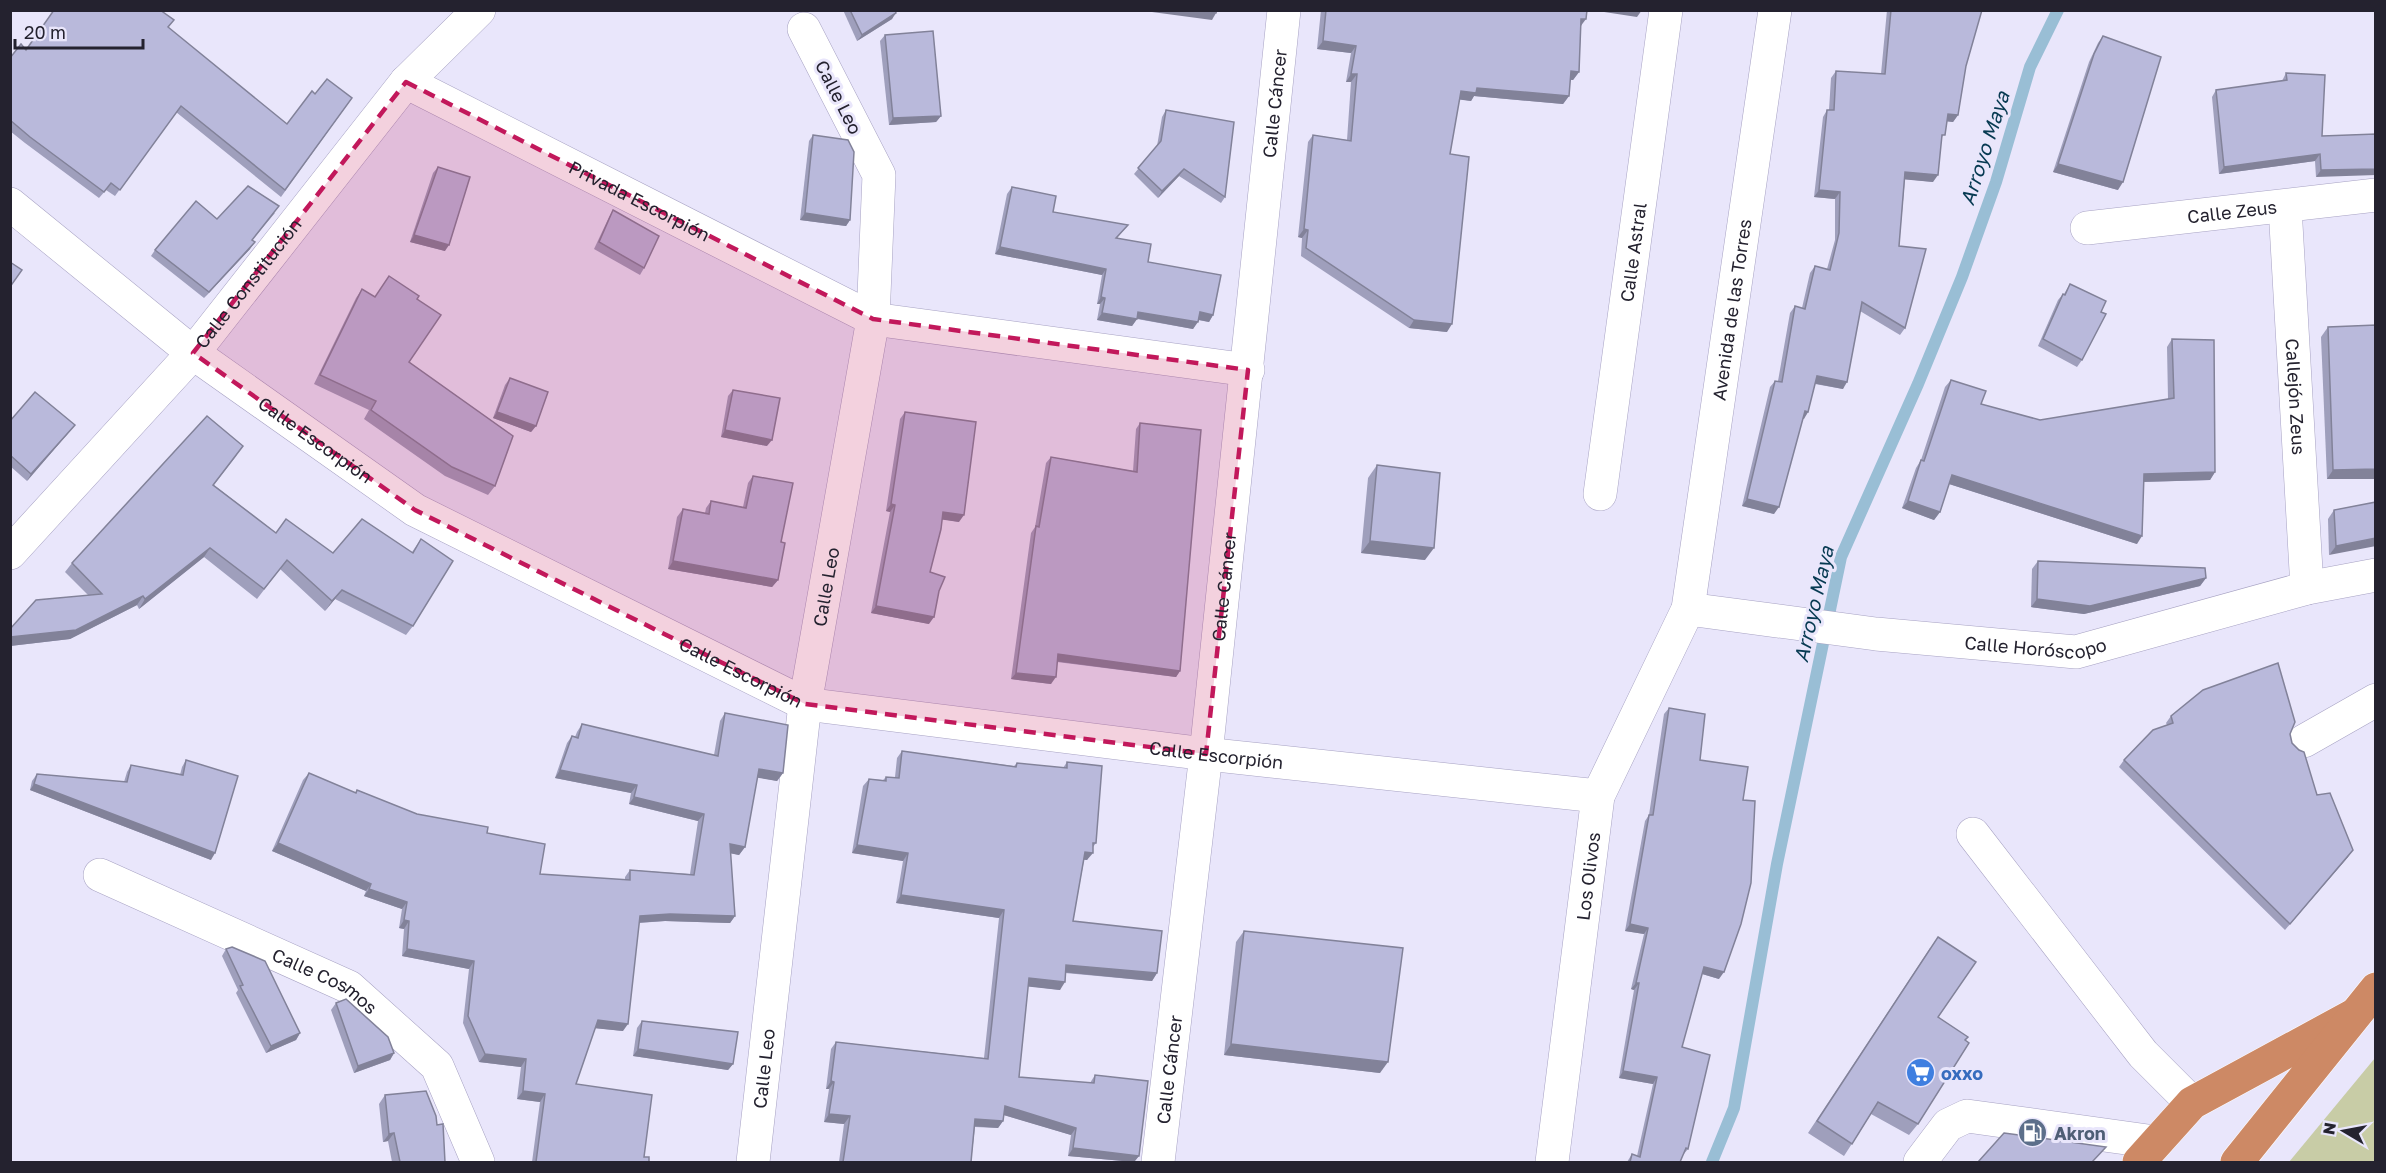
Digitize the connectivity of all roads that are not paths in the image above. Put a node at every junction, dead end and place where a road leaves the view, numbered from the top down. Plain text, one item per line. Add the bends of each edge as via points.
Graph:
1 (479, 10) edge
2 (1284, 10) edge
3 (1666, 10) edge
4 (1775, 10) edge
5 (804, 29) dead end
6 (406, 82) junction
7 (2376, 195) edge
8 (10, 204) edge
9 (2284, 207) junction
10 (2087, 228) dead end
11 (873, 319) junction
12 (193, 353) junction
13 (1248, 370) junction
14 (1600, 494) dead end
15 (10, 553) edge
16 (2376, 575) edge
17 (2307, 588) junction
18 (1688, 609) junction
19 (2376, 700) edge
20 (805, 704) junction
21 (2304, 741) dead end
22 (1206, 754) junction
23 (1598, 796) junction
24 (1973, 834) dead end
25 (100, 875) dead end
26 (2376, 989) edge
27 (2354, 1015) junction
28 (2192, 1103) junction
29 (2147, 1152) edge
30 (478, 1162) edge
31 (753, 1162) edge
32 (1158, 1162) edge
33 (1552, 1162) edge
34 (1920, 1162) edge
35 (2236, 1162) edge

1 - 6 street, Calle Constitución
2 - 13 street, Calle Cáncer
3 - 14 street, Calle Astral
4 - 18 street, Avenida de las Torres
5 - 11 street, Calle Leo via 879,175
6 - 11 street, Privada Escorpión
6 - 12 street, Calle Constitución
7 - 9 street, Calle Zeus
8 - 12 street, Calle Escorpión
9 - 10 street, Calle Zeus
9 - 17 street, Callejón Zeus
11 - 13 street
11 - 20 street, Calle Leo
12 - 15 street, Calle Constitución
12 - 20 street, Calle Escorpión via 415,510
13 - 22 street, Calle Cáncer
16 - 17 street, Calle Horóscopo
17 - 18 street, Calle Horóscopo via 2076,652 1876,634
18 - 23 street, Los Olivos
19 - 21 street
20 - 22 street, Calle Escorpión
20 - 31 street, Calle Leo
22 - 23 street, Calle Escorpión
22 - 32 street, Calle Cáncer
23 - 33 street, Los Olivos
24 - 28 street via 2143,1054
25 - 30 street, Calle Cosmos via 349,987 437,1066
26 - 27 highway
27 - 28 highway
27 - 35 highway
28 - 29 highway
29 - 34 street via 1967,1116 1948,1125

